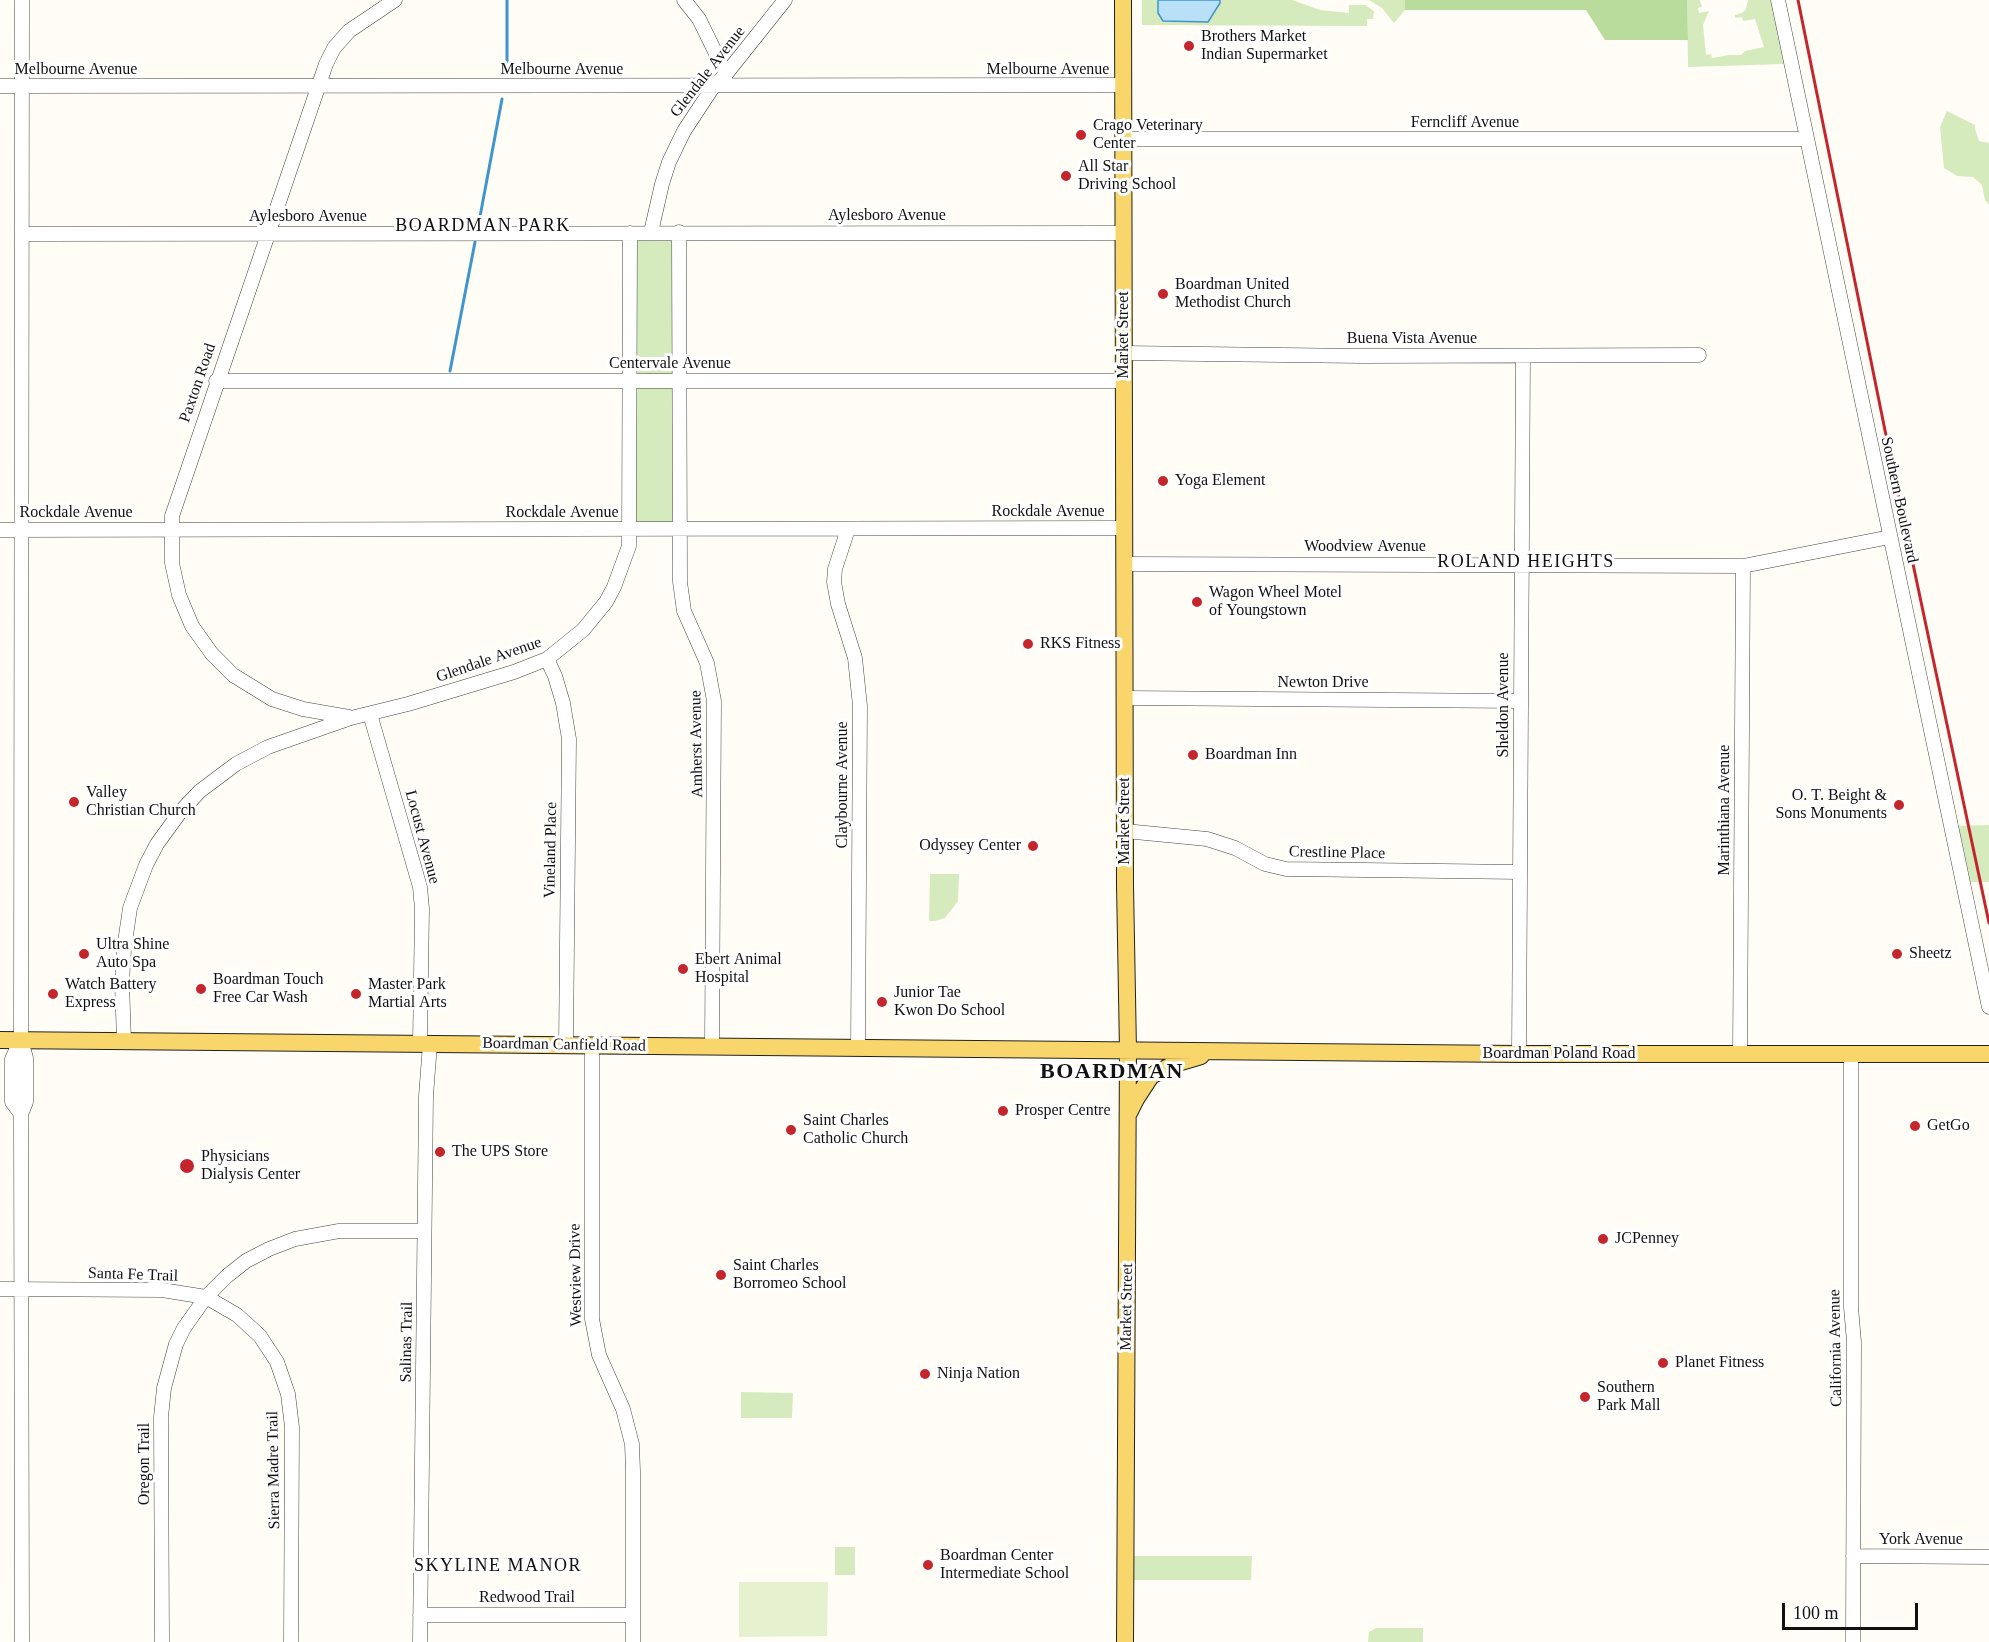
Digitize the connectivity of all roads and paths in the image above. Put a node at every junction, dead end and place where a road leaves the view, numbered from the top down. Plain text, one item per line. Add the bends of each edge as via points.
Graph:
1 (22, 0) edge
2 (395, 0) edge
3 (684, 0) edge
4 (785, 0) edge
5 (1123, 0) edge
6 (1778, 0) edge
7 (726, 74) junction
8 (1124, 85) junction
9 (0, 86) edge
10 (22, 87) junction
11 (317, 87) junction
12 (713, 87) junction
13 (1124, 139) junction
14 (1807, 139) junction
15 (651, 232) junction
16 (679, 232) junction
17 (267, 233) junction
18 (630, 233) junction
19 (1123, 233) junction
20 (22, 234) junction
21 (1124, 353) junction
22 (1699, 355) dead end
23 (1523, 356) junction
24 (216, 381) junction
25 (629, 381) junction
26 (679, 381) junction
27 (1124, 381) junction
28 (1124, 528) junction
29 (22, 529) junction
30 (171, 529) junction
31 (678, 529) junction
32 (848, 529) junction
33 (0, 530) edge
34 (629, 530) junction
35 (1890, 537) junction
36 (1124, 564) junction
37 (1521, 565) junction
38 (1743, 566) junction
39 (548, 659) junction
40 (1125, 698) junction
41 (1521, 700) junction
42 (370, 714) junction
43 (351, 718) junction
44 (1125, 831) junction
45 (1520, 872) junction
46 (1989, 1007) edge
47 (0, 1040) edge
48 (21, 1040) junction
49 (124, 1041) junction
50 (425, 1043) junction
51 (566, 1045) junction
52 (592, 1045) junction
53 (712, 1046) junction
54 (858, 1047) junction
55 (1128, 1050) junction
56 (1229, 1050) junction
57 (1519, 1054) junction
58 (1851, 1054) junction
59 (1989, 1054) edge
60 (1740, 1055) junction
61 (1128, 1117) junction
62 (424, 1231) junction
63 (0, 1289) edge
64 (21, 1289) junction
65 (206, 1298) junction
66 (1853, 1556) junction
67 (1989, 1557) edge
68 (420, 1615) junction
69 (633, 1615) junction
70 (22, 1642) edge
71 (162, 1642) edge
72 (291, 1642) edge
73 (420, 1642) edge
74 (633, 1642) edge
75 (1125, 1642) edge
76 (1853, 1642) edge

1 - 10 street
2 - 11 street, Paxton Road via 341,39
3 - 7 street via 699,19
4 - 7 street, Glendale Avenue
5 - 8 main road, Market Street
6 - 14 street, Southern Boulevard
7 - 12 street, Glendale Avenue
8 - 12 street, Melbourne Avenue
8 - 13 main road, Market Street
9 - 10 street, Melbourne Avenue
10 - 11 street, Melbourne Avenue
10 - 20 street
11 - 12 street, Melbourne Avenue
11 - 17 street, Paxton Road
12 - 15 street, Glendale Avenue via 672,154
13 - 14 street, Ferncliff Avenue
13 - 19 main road, Market Street
14 - 35 street, Southern Boulevard
15 - 16 street, Aylesboro Avenue
15 - 18 street
16 - 19 street, Aylesboro Avenue
16 - 26 street, Amherst Avenue
17 - 18 street, Aylesboro Avenue
17 - 20 street, Aylesboro Avenue
17 - 24 street, Paxton Road
18 - 25 street, Glendale Avenue
19 - 21 main road, Market Street
20 - 29 street
21 - 23 street, Buena Vista Avenue
21 - 27 main road, Market Street
22 - 23 street, Buena Vista Avenue
23 - 37 street, Sheldon Avenue
24 - 25 street, Centervale Avenue
24 - 30 street, Paxton Road via 172,512
25 - 26 street, Centervale Avenue
25 - 34 street, Glendale Avenue
26 - 27 street, Centervale Avenue
26 - 31 street, Amherst Avenue
27 - 28 main road, Market Street
28 - 32 street, Rockdale Avenue
28 - 36 main road, Market Street
29 - 30 street, Rockdale Avenue
29 - 33 street, Rockdale Avenue
29 - 48 street
30 - 34 street, Rockdale Avenue
30 - 43 street, Paxton Road via 172,563 184,611 201,641 223,666 272,699
31 - 32 street, Rockdale Avenue
31 - 34 street, Rockdale Avenue
31 - 53 street, Amherst Avenue via 681,599 707,663 714,701
32 - 54 street, Claybourne Avenue via 834,582 855,658 860,706
34 - 39 street, Glendale Avenue via 621,568 606,602 583,630
35 - 38 street, Woodview Avenue
35 - 46 street, Southern Boulevard
36 - 37 street, Woodview Avenue
36 - 40 main road, Market Street
37 - 38 street, Woodview Avenue
37 - 41 street, Sheldon Avenue
38 - 60 street, Marinthiana Avenue
39 - 42 street, Glendale Avenue
39 - 51 street, Vineland Place via 563,703 569,739
40 - 41 street, Newton Drive
40 - 44 main road, Market Street
41 - 45 street, Sheldon Avenue
42 - 43 street, Glendale Avenue
42 - 50 street, Locust Avenue via 420,887
43 - 49 street, Glendale Avenue via 268,747 236,764 200,791 169,825 146,865 130,908 122,983
44 - 45 street, Crestline Place via 1207,839 1286,869
44 - 55 main road, Market Street
45 - 57 street, Sheldon Avenue
47 - 48 main road, Boardman Canfield Road
48 - 49 main road, Boardman Canfield Road
48 - 64 street via 26,1058 26,1102 21,1114
49 - 50 main road, Boardman Canfield Road
50 - 51 main road, Boardman Canfield Road
50 - 62 street, Salinas Trail
51 - 52 main road, Boardman Canfield Road
52 - 53 main road, Boardman Canfield Road
52 - 69 street, Westview Drive via 592,1319 599,1355 623,1409 632,1444
53 - 54 main road, Boardman Canfield Road
54 - 55 main road, Boardman Canfield Road
55 - 56 main road, Boardman Poland Road
55 - 61 main road, Market Street
56 - 57 main road, Boardman Poland Road
56 - 61 main road via 1160,1070 1145,1084
57 - 60 main road, Boardman Poland Road
58 - 59 main road, Boardman Poland Road
58 - 60 main road, Boardman Poland Road
58 - 66 street, California Avenue
61 - 75 main road, Market Street
62 - 65 street via 339,1231 295,1239 246,1262
62 - 68 street, Salinas Trail
63 - 64 street, Santa Fe Trail
64 - 65 street, Santa Fe Trail via 162,1290
64 - 70 street
65 - 71 street, Oregon Trail via 176,1344 164,1388
65 - 72 street, Sierra Madre Trail via 237,1315 260,1336 277,1362 288,1394 292,1427
66 - 67 street, York Avenue
66 - 76 street, California Avenue
68 - 69 street, Redwood Trail
68 - 73 street, Salinas Trail
69 - 74 street, Westview Drive

